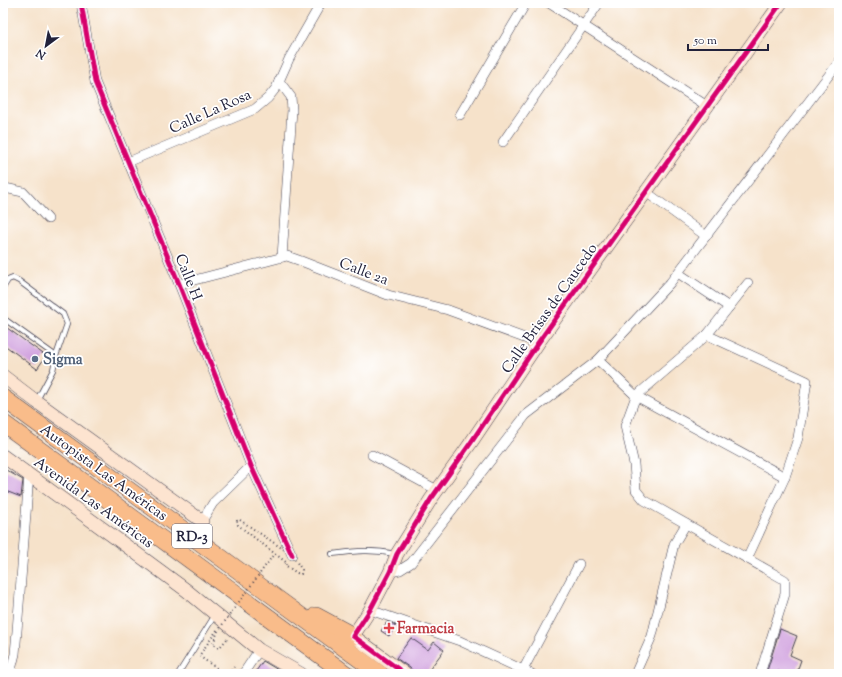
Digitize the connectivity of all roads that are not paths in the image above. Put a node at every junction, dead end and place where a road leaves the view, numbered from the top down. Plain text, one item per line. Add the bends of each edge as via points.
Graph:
1 (81, 3) edge
2 (321, 3) edge
3 (526, 3) edge
4 (549, 3) edge
5 (599, 3) edge
6 (782, 3) edge
7 (584, 26) junction
8 (839, 62) edge
9 (279, 81) junction
10 (707, 106) junction
11 (460, 115) dead end
12 (503, 142) dead end
13 (128, 162) junction
14 (3, 189) edge
15 (646, 192) junction
16 (48, 219) dead end
17 (706, 236) junction
18 (282, 257) junction
19 (678, 273) junction
20 (748, 283) dead end
21 (179, 284) junction
22 (3, 288) edge
23 (729, 307) junction
24 (3, 318) edge
25 (707, 335) junction
26 (538, 343) junction
27 (56, 356) junction
28 (598, 360) junction
29 (3, 376) edge
30 (636, 396) junction
31 (3, 398) edge
32 (37, 402) junction
33 (3, 423) edge
34 (372, 455) dead end
35 (3, 456) edge
36 (252, 466) junction
37 (29, 474) junction
38 (785, 477) junction
39 (437, 490) junction
40 (202, 521) junction
41 (686, 524) junction
42 (196, 539) junction
43 (332, 554) dead end
44 (397, 554) junction
45 (292, 555) road end
46 (747, 559) junction
47 (579, 564) dead end
48 (390, 572) junction
49 (253, 580) junction
50 (370, 610) junction
51 (216, 614) junction
52 (353, 636) junction
53 (259, 650) junction
54 (523, 670) junction
55 (10, 674) edge
56 (178, 674) edge
57 (244, 674) edge
58 (301, 674) edge
59 (346, 674) edge
60 (380, 674) edge
61 (405, 674) edge
62 (532, 674) edge
63 (635, 674) edge
64 (760, 674) edge

1 - 13 street, Calle H via 95,82
2 - 9 street, Calle La Rosa
3 - 11 street
4 - 7 street
5 - 7 street
6 - 10 street, Calle Brisas de Caucedo
7 - 10 street
7 - 12 street
8 - 17 street
9 - 13 street, Calle La Rosa via 268,98 255,109
9 - 18 street via 291,97 292,110
10 - 15 street, Calle Brisas de Caucedo
13 - 21 street, Calle H
14 - 16 street via 23,192
15 - 17 street
15 - 26 street, Calle Brisas de Caucedo
17 - 19 street
18 - 21 street, Calle 2a
18 - 26 street, Calle 2a via 287,256 301,261 388,295 448,310
19 - 23 street
19 - 28 street
20 - 23 street
21 - 36 street, Calle H
22 - 27 lane via 8,280 13,278 63,314 67,324
23 - 25 street
24 - 27 lane
25 - 30 street
25 - 38 street via 807,381 798,438
26 - 39 street, Calle Brisas de Caucedo
27 - 32 lane via 53,370
28 - 30 street
28 - 48 street via 526,415 411,563 400,570
29 - 32 street
30 - 38 street via 720,444
30 - 41 street via 625,426 634,464 636,490 644,500
31 - 42 highway, Autopista Las Américas / RD-3
32 - 40 street
33 - 59 highway, Autopista Las Américas / RD-3
34 - 39 street
35 - 37 street, Avenida Las Américas
36 - 40 street via 213,503
36 - 45 street, Calle H
37 - 51 street, Avenida Las Américas
37 - 55 street via 15,654
38 - 46 street
39 - 44 street, Calle Brisas de Caucedo
40 - 42 street
41 - 46 street
41 - 63 street via 674,544 652,636
42 - 49 highway, Autopista Las Américas / RD-3
43 - 44 lane via 380,550
44 - 48 street, Calle Brisas de Caucedo
46 - 64 street via 785,580 785,594
47 - 54 street
48 - 50 street, Calle Brisas de Caucedo
49 - 52 highway
49 - 60 highway, Autopista Las Américas / RD-3
50 - 52 street, Calle Brisas de Caucedo
50 - 54 street via 460,641
51 - 53 street, Avenida Las Américas
51 - 56 lane
52 - 61 street
53 - 57 street
53 - 58 street, Avenida Las Américas
54 - 62 street

